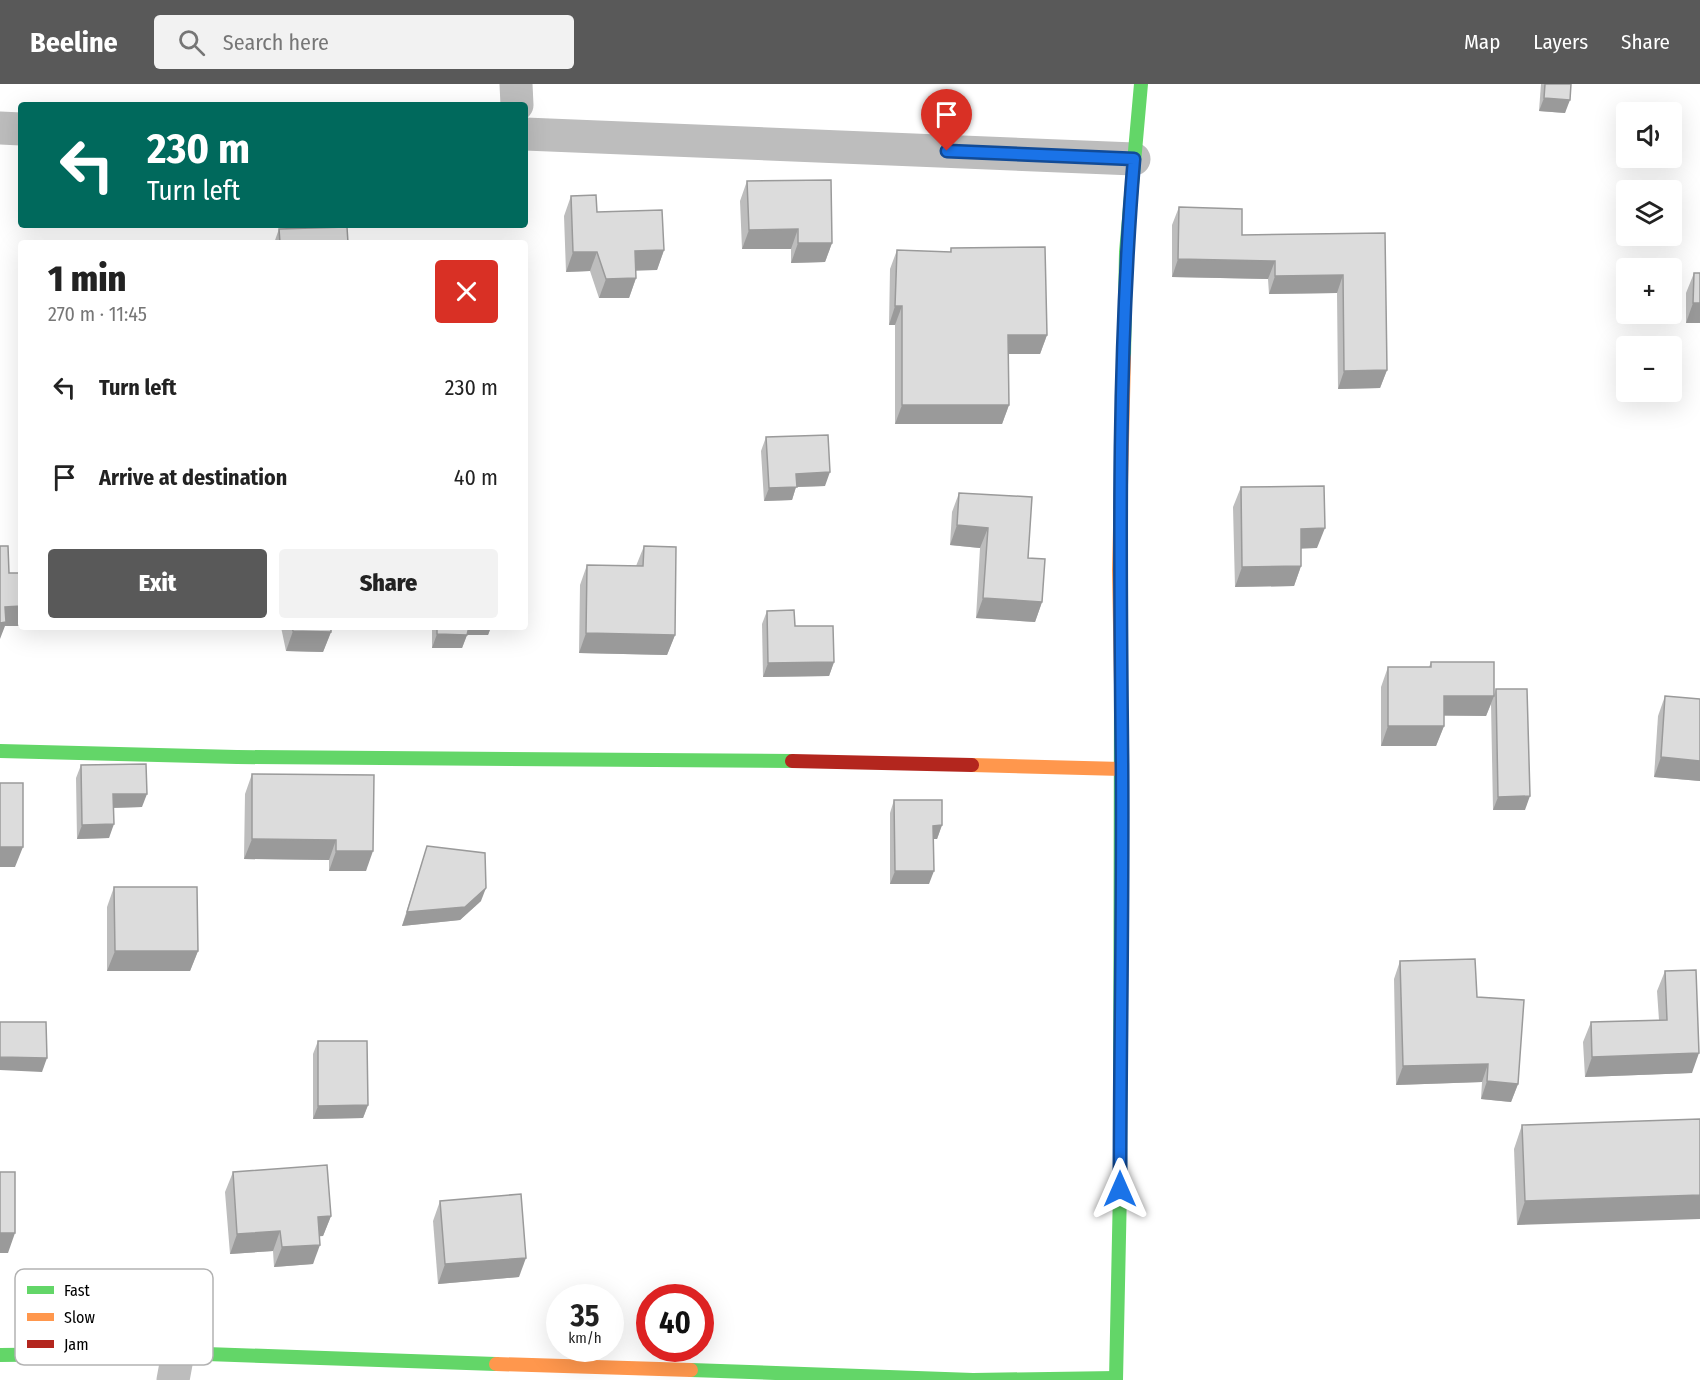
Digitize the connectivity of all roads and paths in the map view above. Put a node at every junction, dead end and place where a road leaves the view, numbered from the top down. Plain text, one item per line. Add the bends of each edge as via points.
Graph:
1 (516, 84) edge
2 (1141, 84) edge
3 (517, 102) edge
4 (0, 128) edge
5 (18, 129) edge
6 (528, 134) edge
7 (1134, 159) junction
8 (0, 751) edge
9 (1122, 769) junction
10 (0, 1355) edge
11 (15, 1356) edge
12 (160, 1365) edge
13 (176, 1366) edge
14 (1116, 1379) edge

1 - 3 street
2 - 7 street
4 - 5 street
6 - 7 street
7 - 9 street via 1126,252 1119,570
8 - 9 street via 261,758 683,758
9 - 14 street
10 - 11 street
12 - 13 street
13 - 14 street

